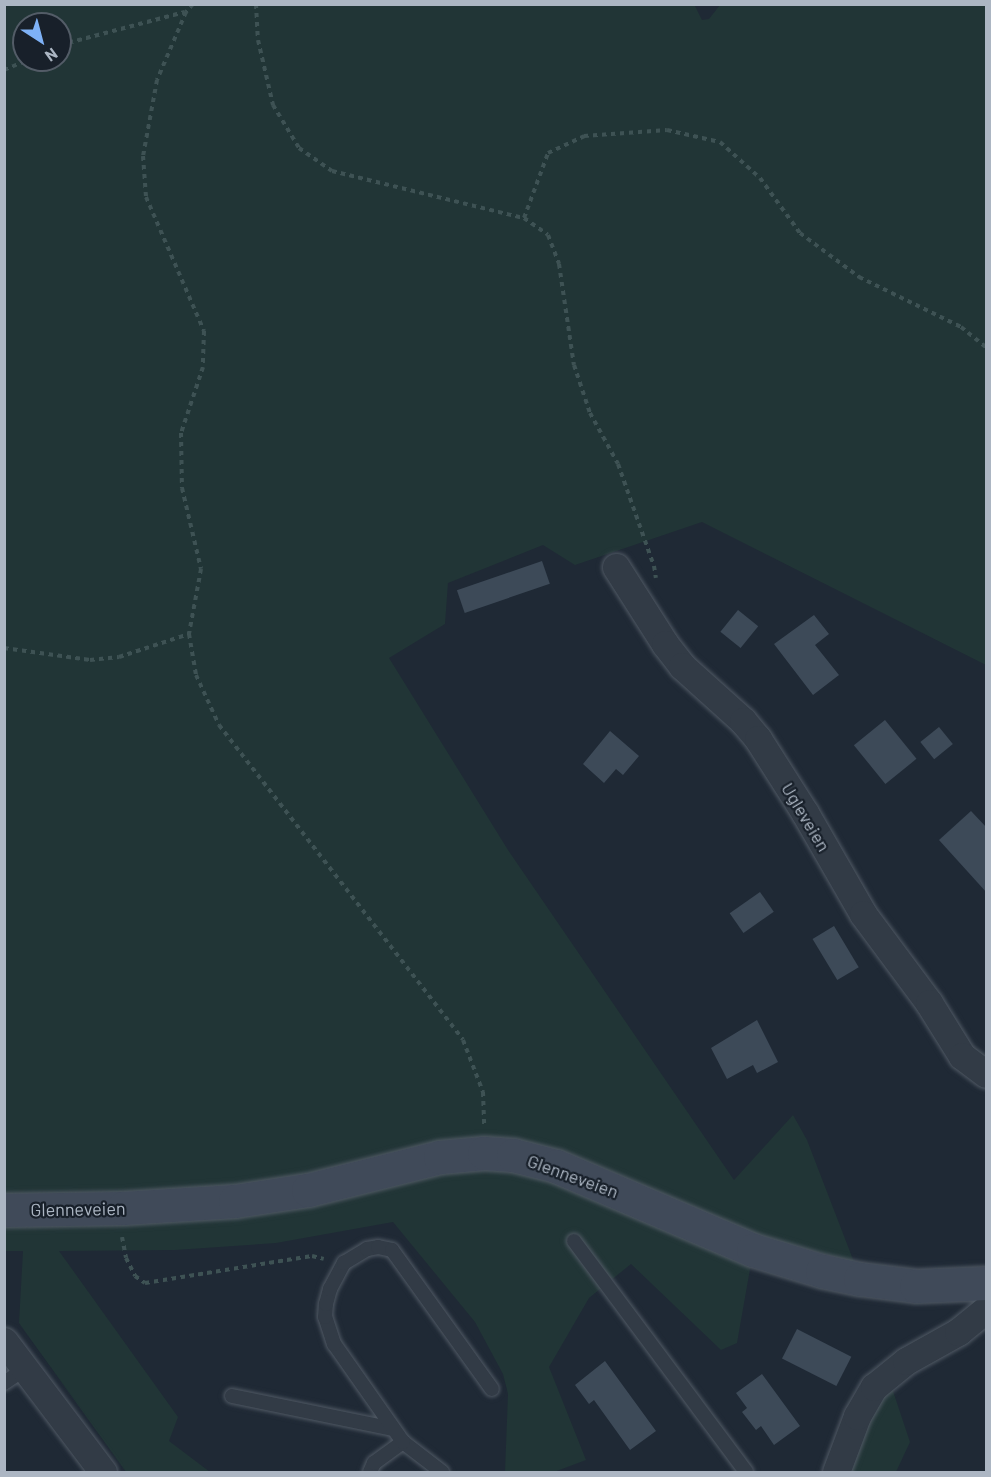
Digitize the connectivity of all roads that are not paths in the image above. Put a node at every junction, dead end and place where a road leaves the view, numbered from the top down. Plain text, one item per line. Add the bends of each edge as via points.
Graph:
1 (616, 567) dead end
2 (987, 1074) edge
3 (4, 1210) edge
4 (574, 1241) dead end
5 (987, 1283) edge
6 (987, 1309) edge
7 (4, 1341) edge
8 (15, 1375) edge
9 (492, 1389) dead end
10 (232, 1396) dead end
11 (393, 1429) junction
12 (403, 1442) junction
13 (103, 1472) edge
14 (370, 1473) edge
15 (442, 1473) edge
16 (746, 1473) edge
17 (836, 1473) edge

1 - 2 street, Ugleveien via 682,666 758,739 862,914 929,1003 962,1056
3 - 5 main road, Glenneveien via 235,1201 308,1190 440,1158 484,1153 556,1166 753,1250 822,1270 916,1286
4 - 16 lane
6 - 17 street via 958,1332 906,1361 874,1387 857,1416
7 - 8 street
8 - 13 street
9 - 11 lane via 392,1250 367,1249 340,1269 326,1304 328,1329 334,1344
10 - 11 lane
11 - 12 lane
12 - 14 lane via 374,1463
12 - 15 lane

